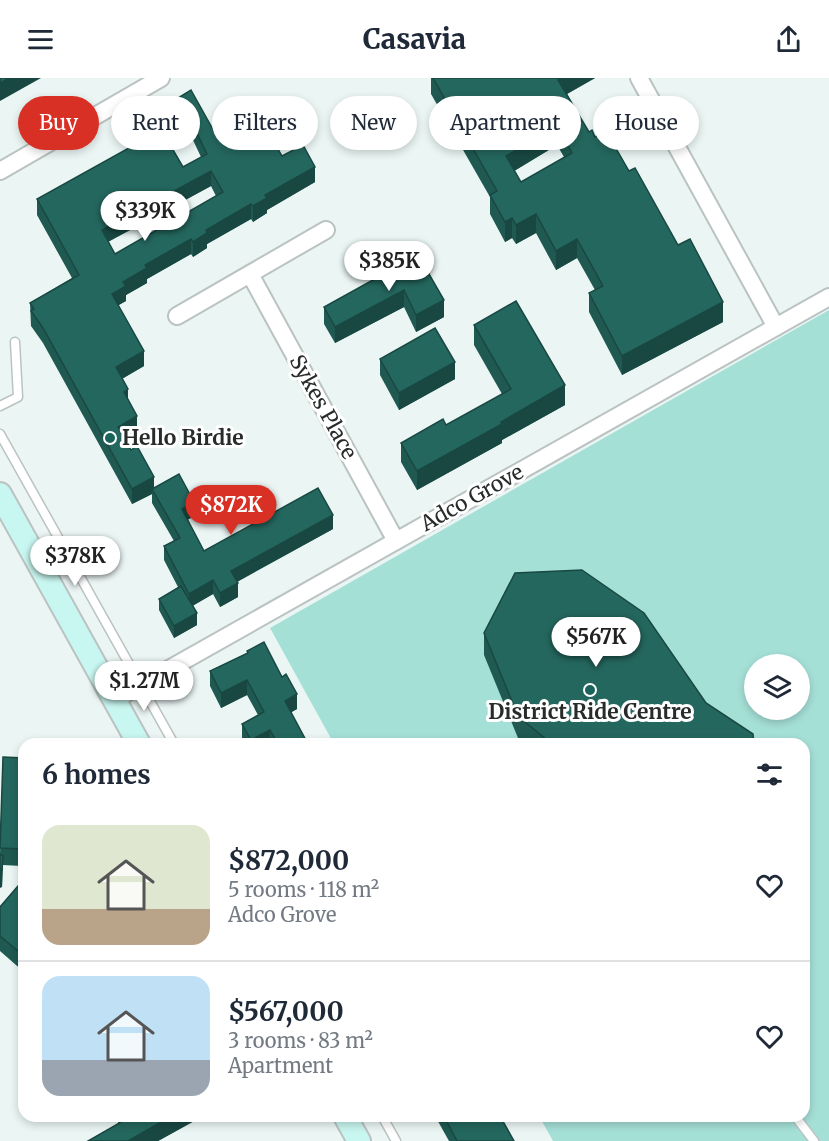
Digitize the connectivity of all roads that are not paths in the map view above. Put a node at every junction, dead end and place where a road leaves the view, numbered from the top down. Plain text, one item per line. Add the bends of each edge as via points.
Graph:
1 (161, 78) edge
2 (639, 78) edge
3 (0, 171) edge
4 (326, 230) dead end
5 (250, 274) junction
6 (829, 297) edge
7 (177, 316) dead end
8 (776, 327) junction
9 (15, 342) dead end
10 (0, 406) edge
11 (0, 434) edge
12 (0, 494) edge
13 (396, 541) junction
14 (141, 685) junction
15 (114, 700) junction
16 (136, 738) edge
17 (171, 738) edge
18 (348, 1122) edge
19 (385, 1122) edge
20 (800, 1122) edge
21 (359, 1141) edge
22 (396, 1141) edge
23 (814, 1141) edge

1 - 3 street
2 - 8 street
4 - 5 street
5 - 7 street
5 - 13 street, Sykes Place
6 - 8 street, Adco Grove
8 - 13 street, Adco Grove
9 - 10 lane via 18,397
11 - 14 lane
12 - 15 main road
13 - 14 street, Adco Grove
14 - 15 street, Adco Grove
14 - 17 lane
15 - 16 main road
18 - 21 main road
19 - 22 lane
20 - 23 lane

